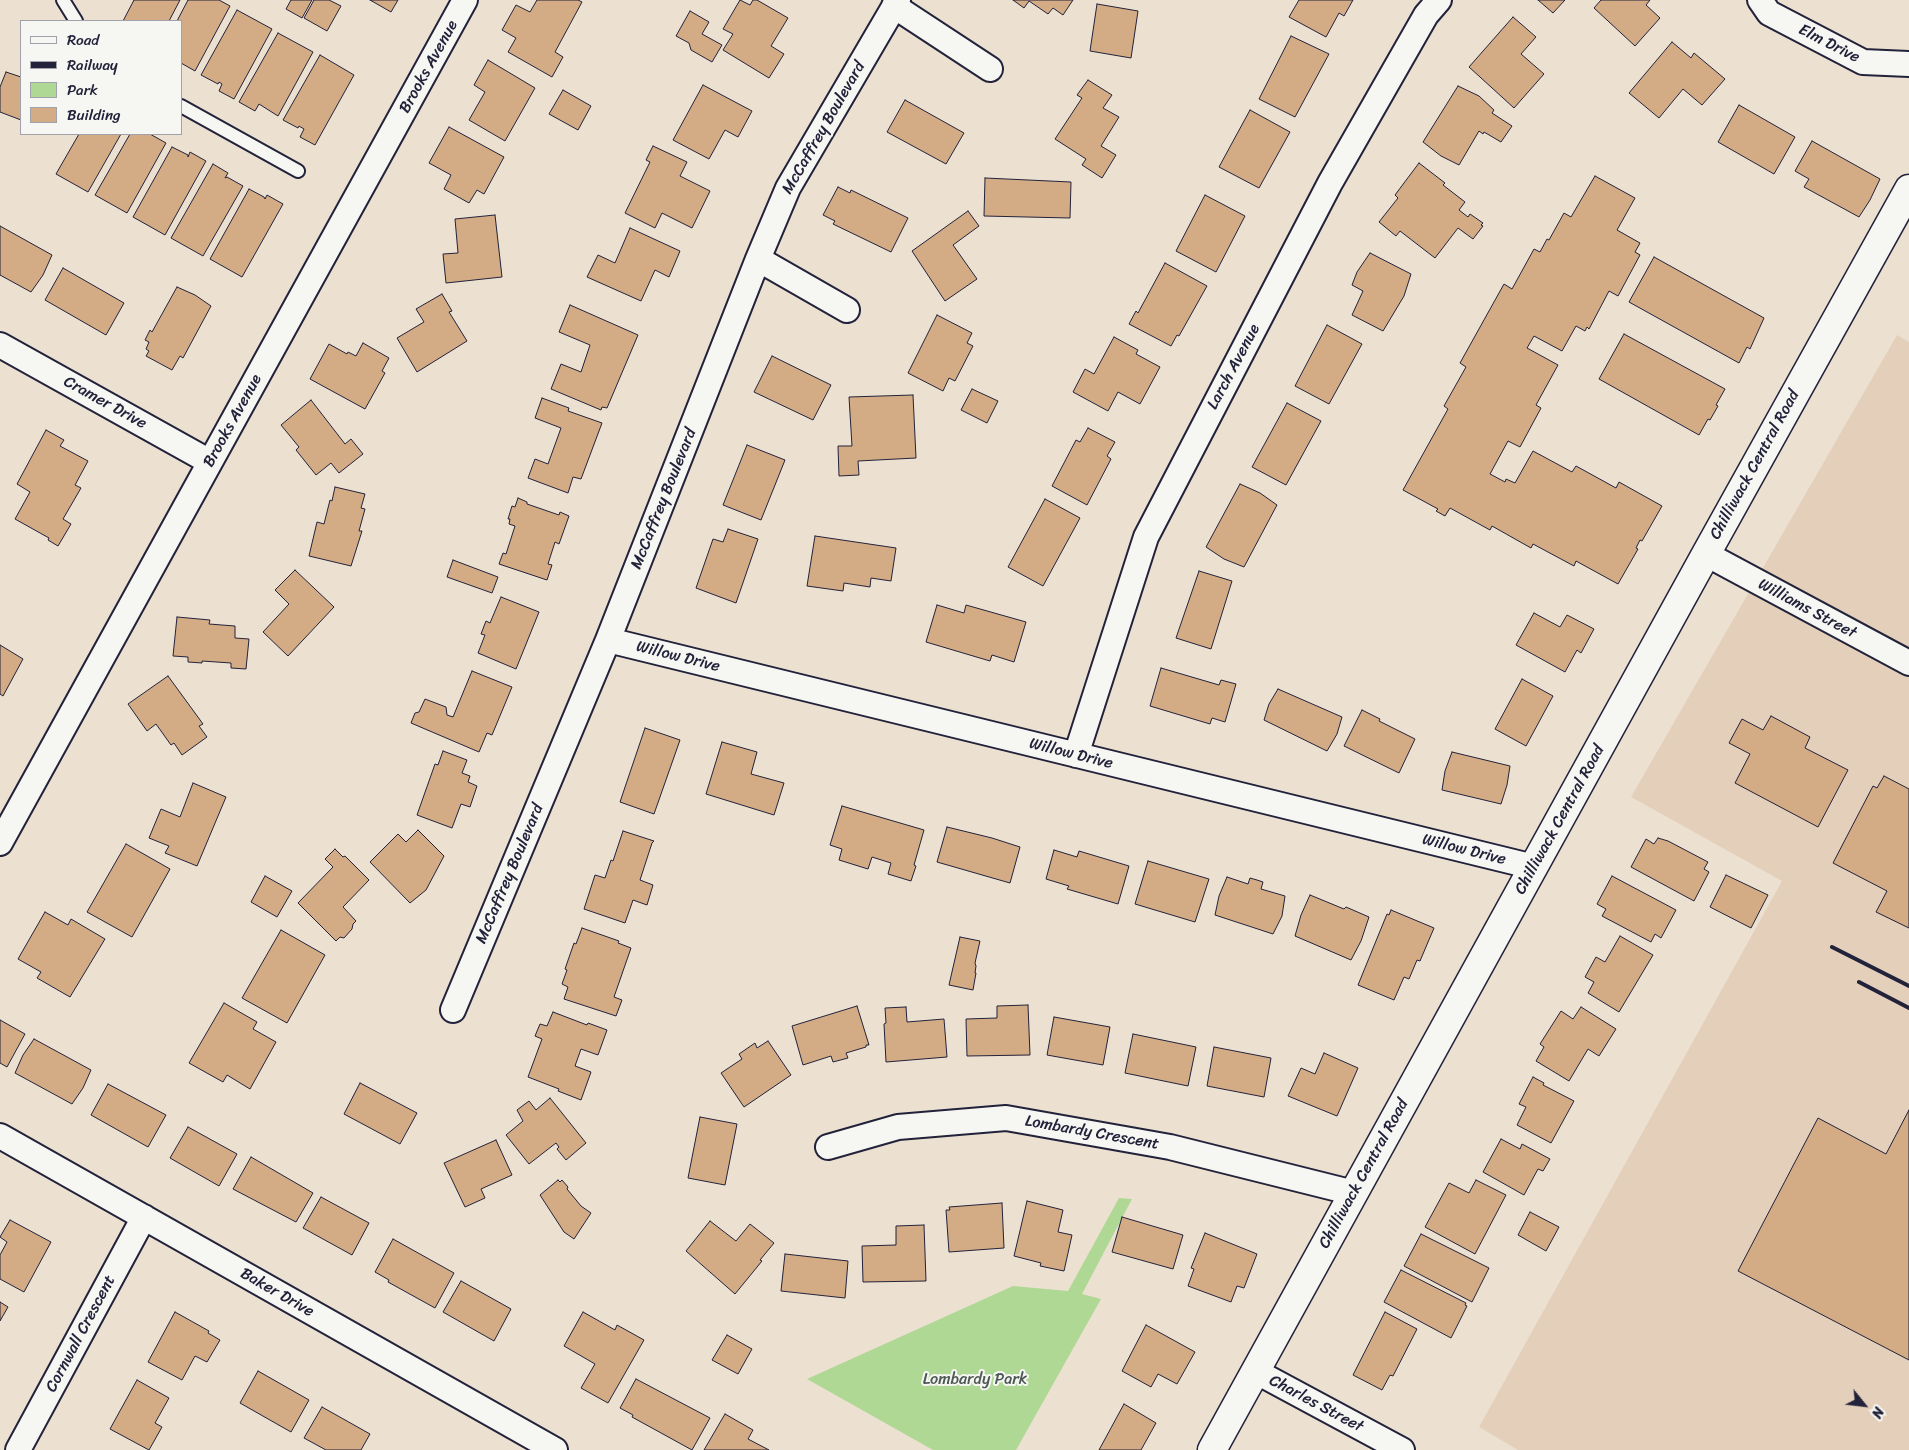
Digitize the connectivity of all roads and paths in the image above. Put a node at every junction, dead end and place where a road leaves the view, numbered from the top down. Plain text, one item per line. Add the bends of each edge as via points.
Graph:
1 (63, 0) edge
2 (465, 0) edge
3 (1440, 0) edge
4 (1760, 0) edge
5 (896, 3) edge
6 (75, 20) edge
7 (1909, 64) edge
8 (990, 69) dead end
9 (182, 107) edge
10 (298, 171) dead end
11 (1909, 189) edge
12 (758, 259) junction
13 (847, 310) dead end
14 (0, 345) edge
15 (210, 462) junction
16 (1706, 554) junction
17 (608, 640) junction
18 (1909, 664) edge
19 (1076, 755) junction
20 (0, 842) edge
21 (1534, 867) junction
22 (453, 1010) dead end
23 (0, 1136) edge
24 (828, 1147) dead end
25 (1354, 1193) junction
26 (144, 1217) junction
27 (1255, 1371) junction
28 (18, 1450) edge
29 (555, 1450) edge
30 (1212, 1450) edge
31 (1402, 1450) edge

1 - 6 lane
2 - 15 street, Brooks Avenue
3 - 19 street, Larch Avenue via 1426,15 1330,183 1146,536
4 - 7 street, Elm Drive via 1769,13 1863,62
5 - 8 street
5 - 12 street, McCaffrey Boulevard via 788,188
9 - 10 lane
11 - 16 street, Chilliwack Central Road
12 - 13 street
12 - 17 street, McCaffrey Boulevard
14 - 15 street, Cramer Drive
15 - 20 street, Brooks Avenue
16 - 18 street, Williams Street
16 - 21 street, Chilliwack Central Road
17 - 19 street, Willow Drive
17 - 22 street, McCaffrey Boulevard
19 - 21 street, Willow Drive
21 - 25 street, Chilliwack Central Road
23 - 26 street, Baker Drive
24 - 25 street, Lombardy Crescent via 898,1127 1006,1118 1170,1147
25 - 27 street, Chilliwack Central Road
26 - 28 street, Cornwall Crescent
26 - 29 street, Baker Drive
27 - 30 street, Chilliwack Central Road
27 - 31 street, Charles Street

